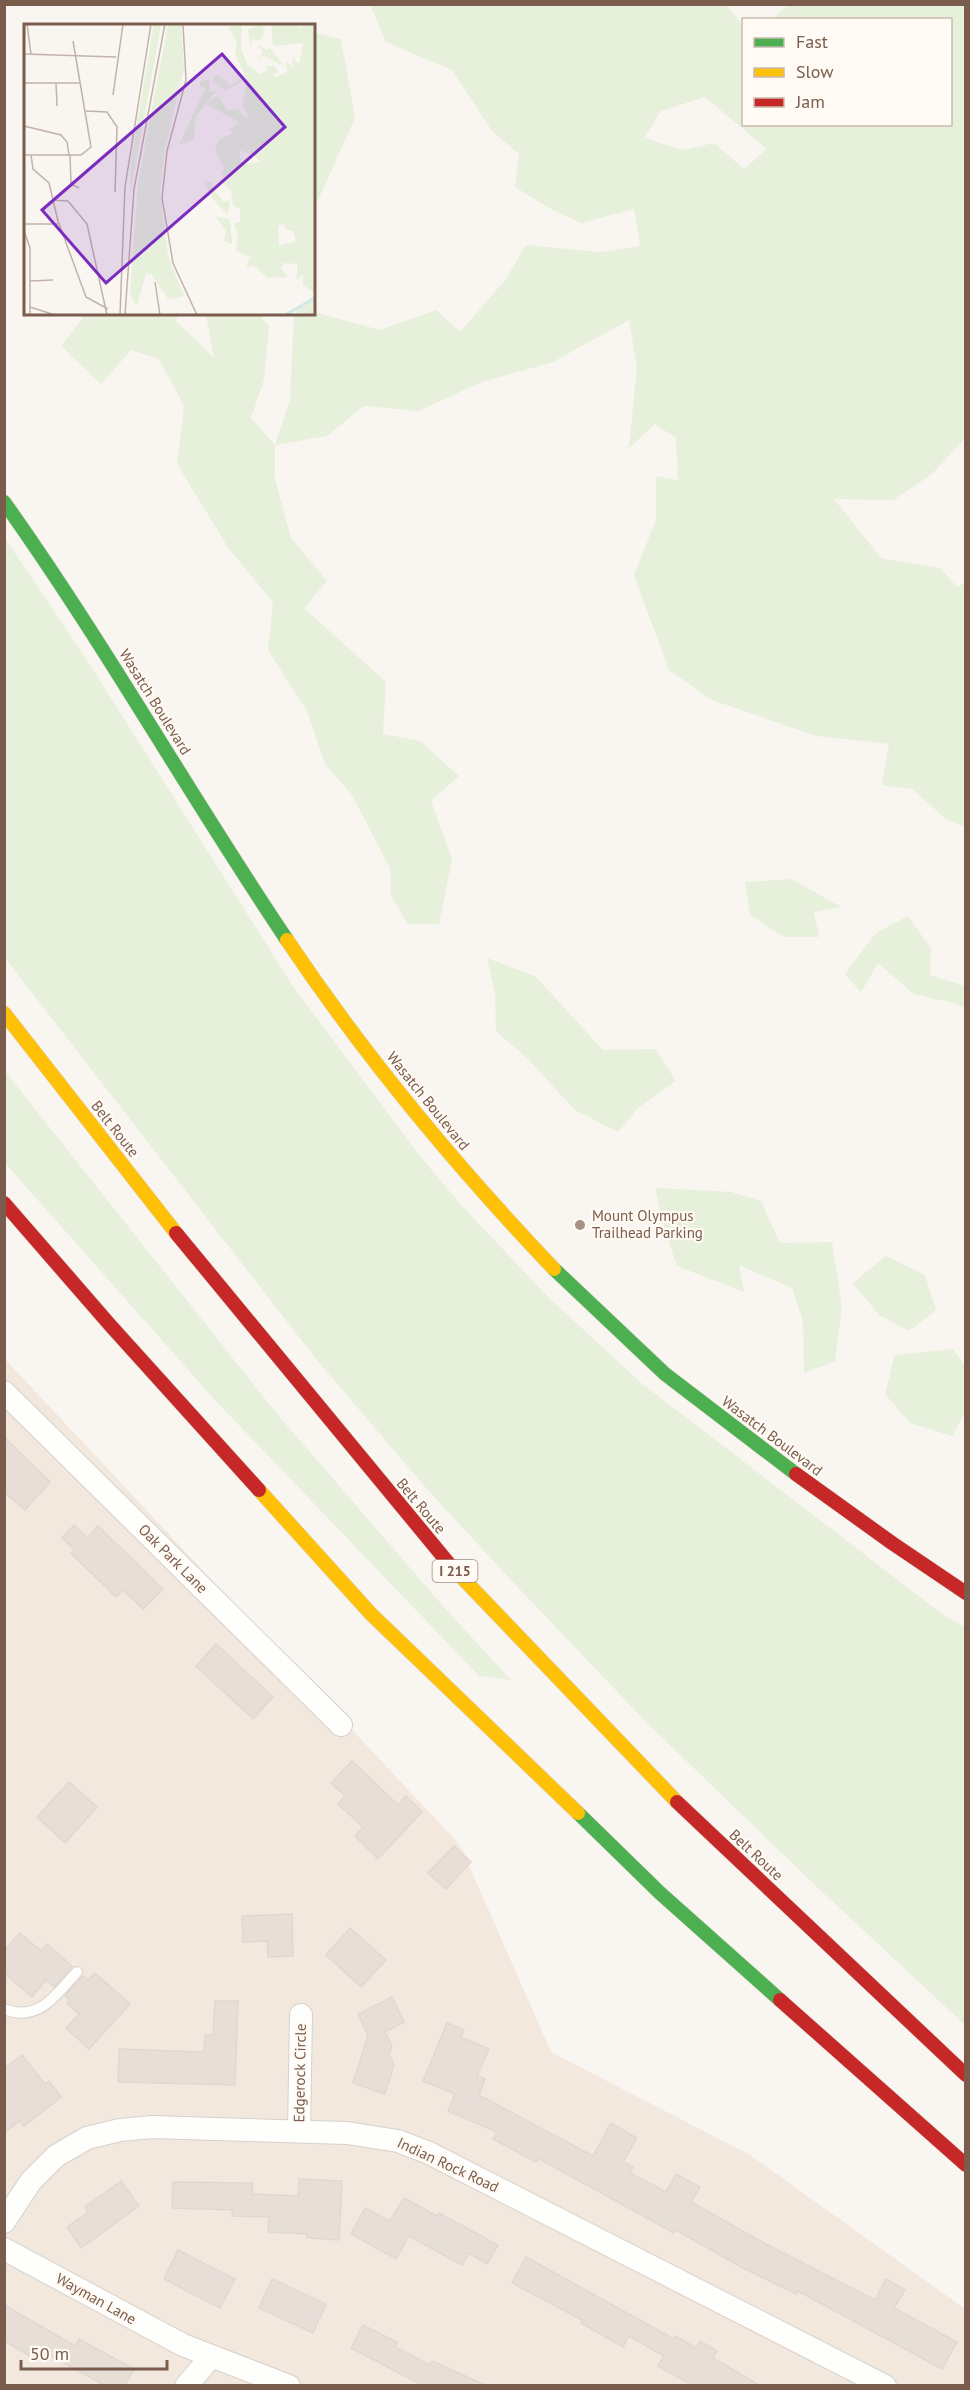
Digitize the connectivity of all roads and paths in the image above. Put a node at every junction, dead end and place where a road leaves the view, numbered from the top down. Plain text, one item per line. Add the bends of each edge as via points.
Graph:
1 (4, 502) edge
2 (4, 1013) edge
3 (4, 1203) edge
4 (4, 1392) edge
5 (966, 1593) edge
6 (341, 1725) dead end
7 (77, 1972) dead end
8 (4, 2009) edge
9 (301, 2015) dead end
10 (966, 2075) edge
11 (298, 2130) junction
12 (966, 2165) edge
13 (4, 2222) edge
14 (4, 2249) edge
15 (211, 2357) junction
16 (186, 2385) edge
17 (289, 2385) edge
18 (885, 2385) edge

1 - 5 main road, Wasatch Boulevard via 90,629 299,958 370,1056 470,1178 579,1294 673,1381 831,1502
2 - 10 main road, Belt Route / I 215 via 204,1269 442,1557 660,1786
3 - 12 main road via 371,1614 660,1893
4 - 6 street, Oak Park Lane
7 - 8 lane via 48,2004 30,2014
9 - 11 street, Edgerock Circle
11 - 13 street, Indian Rock Road via 152,2127 104,2133 71,2146 43,2168
11 - 18 street, Indian Rock Road via 364,2134 413,2146
14 - 15 street, Wayman Lane
15 - 16 street
15 - 17 street, Wayman Lane

